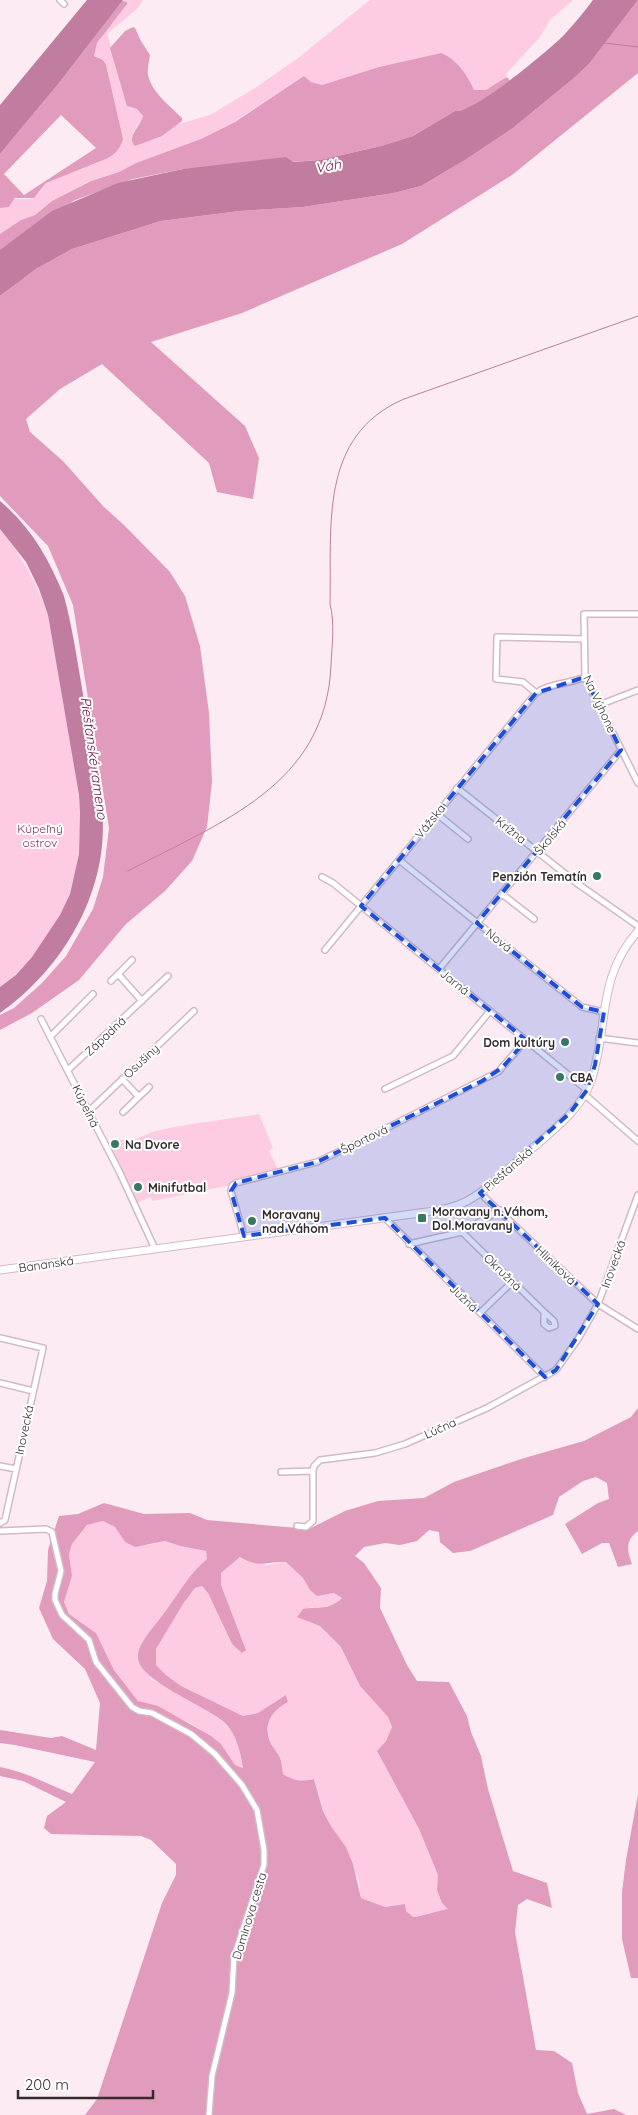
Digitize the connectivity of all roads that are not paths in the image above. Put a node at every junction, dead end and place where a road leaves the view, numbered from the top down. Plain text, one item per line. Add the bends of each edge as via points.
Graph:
1 (638, 614) edge
2 (584, 639) junction
3 (585, 677) junction
4 (638, 690) edge
5 (536, 693) junction
6 (598, 705) junction
7 (621, 750) junction
8 (638, 783) edge
9 (458, 788) junction
10 (437, 814) junction
11 (468, 839) dead end
12 (538, 851) junction
13 (399, 860) junction
14 (322, 877) dead end
15 (502, 894) junction
16 (361, 906) junction
17 (534, 919) dead end
18 (477, 923) junction
19 (638, 926) edge
20 (638, 932) edge
21 (325, 950) dead end
22 (132, 960) dead end
23 (439, 970) junction
24 (118, 974) junction
25 (168, 976) dead end
26 (112, 980) dead end
27 (93, 994) dead end
28 (142, 1001) junction
29 (76, 1011) junction
30 (194, 1011) dead end
31 (490, 1011) junction
32 (604, 1012) junction
33 (81, 1017) dead end
34 (41, 1019) dead end
35 (51, 1036) junction
36 (599, 1038) junction
37 (526, 1040) junction
38 (638, 1043) edge
39 (68, 1070) junction
40 (122, 1079) junction
41 (148, 1087) dead end
42 (385, 1089) dead end
43 (585, 1092) junction
44 (138, 1096) junction
45 (88, 1111) junction
46 (123, 1112) dead end
47 (638, 1141) edge
48 (480, 1193) junction
49 (638, 1195) edge
50 (500, 1210) junction
51 (384, 1218) junction
52 (462, 1232) junction
53 (244, 1236) junction
54 (409, 1244) junction
55 (155, 1249) junction
56 (92, 1258) joint
57 (0, 1270) edge
58 (512, 1282) junction
59 (598, 1304) junction
60 (544, 1312) dead end
61 (480, 1313) junction
62 (638, 1327) edge
63 (0, 1338) edge
64 (545, 1377) junction
65 (0, 1383) edge
66 (33, 1391) junction
67 (0, 1466) edge
68 (16, 1469) junction
69 (313, 1471) junction
70 (281, 1472) dead end
71 (0, 1523) edge
72 (297, 1526) dead end
73 (0, 1531) edge
74 (209, 2115) edge

1 - 2 street, Na Výhone via 584,614
2 - 3 street, Na Výhone
2 - 5 street via 497,637 496,679 523,682
3 - 5 street, Vážska
3 - 6 street, Na Výhone
4 - 6 street
5 - 9 street, Vážska
6 - 7 street, Na Výhone
7 - 8 street, Na Výhone
7 - 12 street, Školská
9 - 10 street, Vážska
9 - 12 street, Krížna
10 - 11 street
10 - 13 street, Vážska
12 - 15 street, Školská
12 - 19 street, Krížna
13 - 16 street, Vážska
13 - 18 street, Nová
14 - 16 street, Jarná
15 - 17 street
15 - 18 street, Školská
16 - 21 street, Vážska
16 - 23 street, Jarná
18 - 23 street, Školská
18 - 32 street, Nová via 582,1007
20 - 32 main road, Piešťanská via 625,946 616,964
22 - 24 street
23 - 31 street, Jarná
24 - 26 street
24 - 28 street
25 - 28 street, Západná
27 - 29 street
28 - 39 street, Západná
29 - 33 street
29 - 35 street
30 - 40 street, Osušiny
31 - 37 street, Jarná
31 - 42 street via 453,1056
32 - 36 main road, Piešťanská
34 - 35 street, Kúpeľná
35 - 39 street, Kúpeľná
36 - 38 street
36 - 43 main road, Piešťanská via 592,1076
37 - 43 street, Jarná
37 - 53 street, Športová via 498,1072 349,1147 317,1162 236,1183 231,1191
39 - 45 street, Kúpeľná
40 - 44 street
40 - 45 street, Osušiny
41 - 44 street, Osušiny
43 - 47 street
43 - 48 main road, Piešťanská via 564,1120
44 - 46 street, Osušiny
45 - 55 street, Kúpeľná
48 - 50 street, Hliníková
48 - 51 main road, Piešťanská via 460,1205
49 - 59 street, Inovecká
50 - 52 street
50 - 59 street, Hliníková
51 - 53 main road, Piešťanská
51 - 54 street, Južná
52 - 54 street
52 - 58 street, Okružná
53 - 55 main road, Piešťanská
54 - 61 street, Južná
55 - 56 main road, Piešťanská
56 - 57 main road, Bananská
58 - 60 street, Okružná
58 - 61 street
59 - 62 street, Hliníková
59 - 64 street, Lúčna via 556,1370
61 - 64 street, Južná
63 - 66 street, Inovecká via 43,1348
64 - 69 street, Lúčna via 487,1408 405,1444 375,1453 323,1459
65 - 66 street
66 - 68 street, Inovecká
67 - 68 street, Inovecká
68 - 71 street, Inovecká via 5,1520
69 - 70 street
69 - 72 street via 313,1521 306,1527
73 - 74 street, Dominova cesta via 46,1529 52,1532 61,1570 55,1600 62,1615 89,1640 96,1662 135,1709 152,1713 187,1731 215,1754 242,1785 257,1810 264,1865 234,1957 232,1993 212,2076

